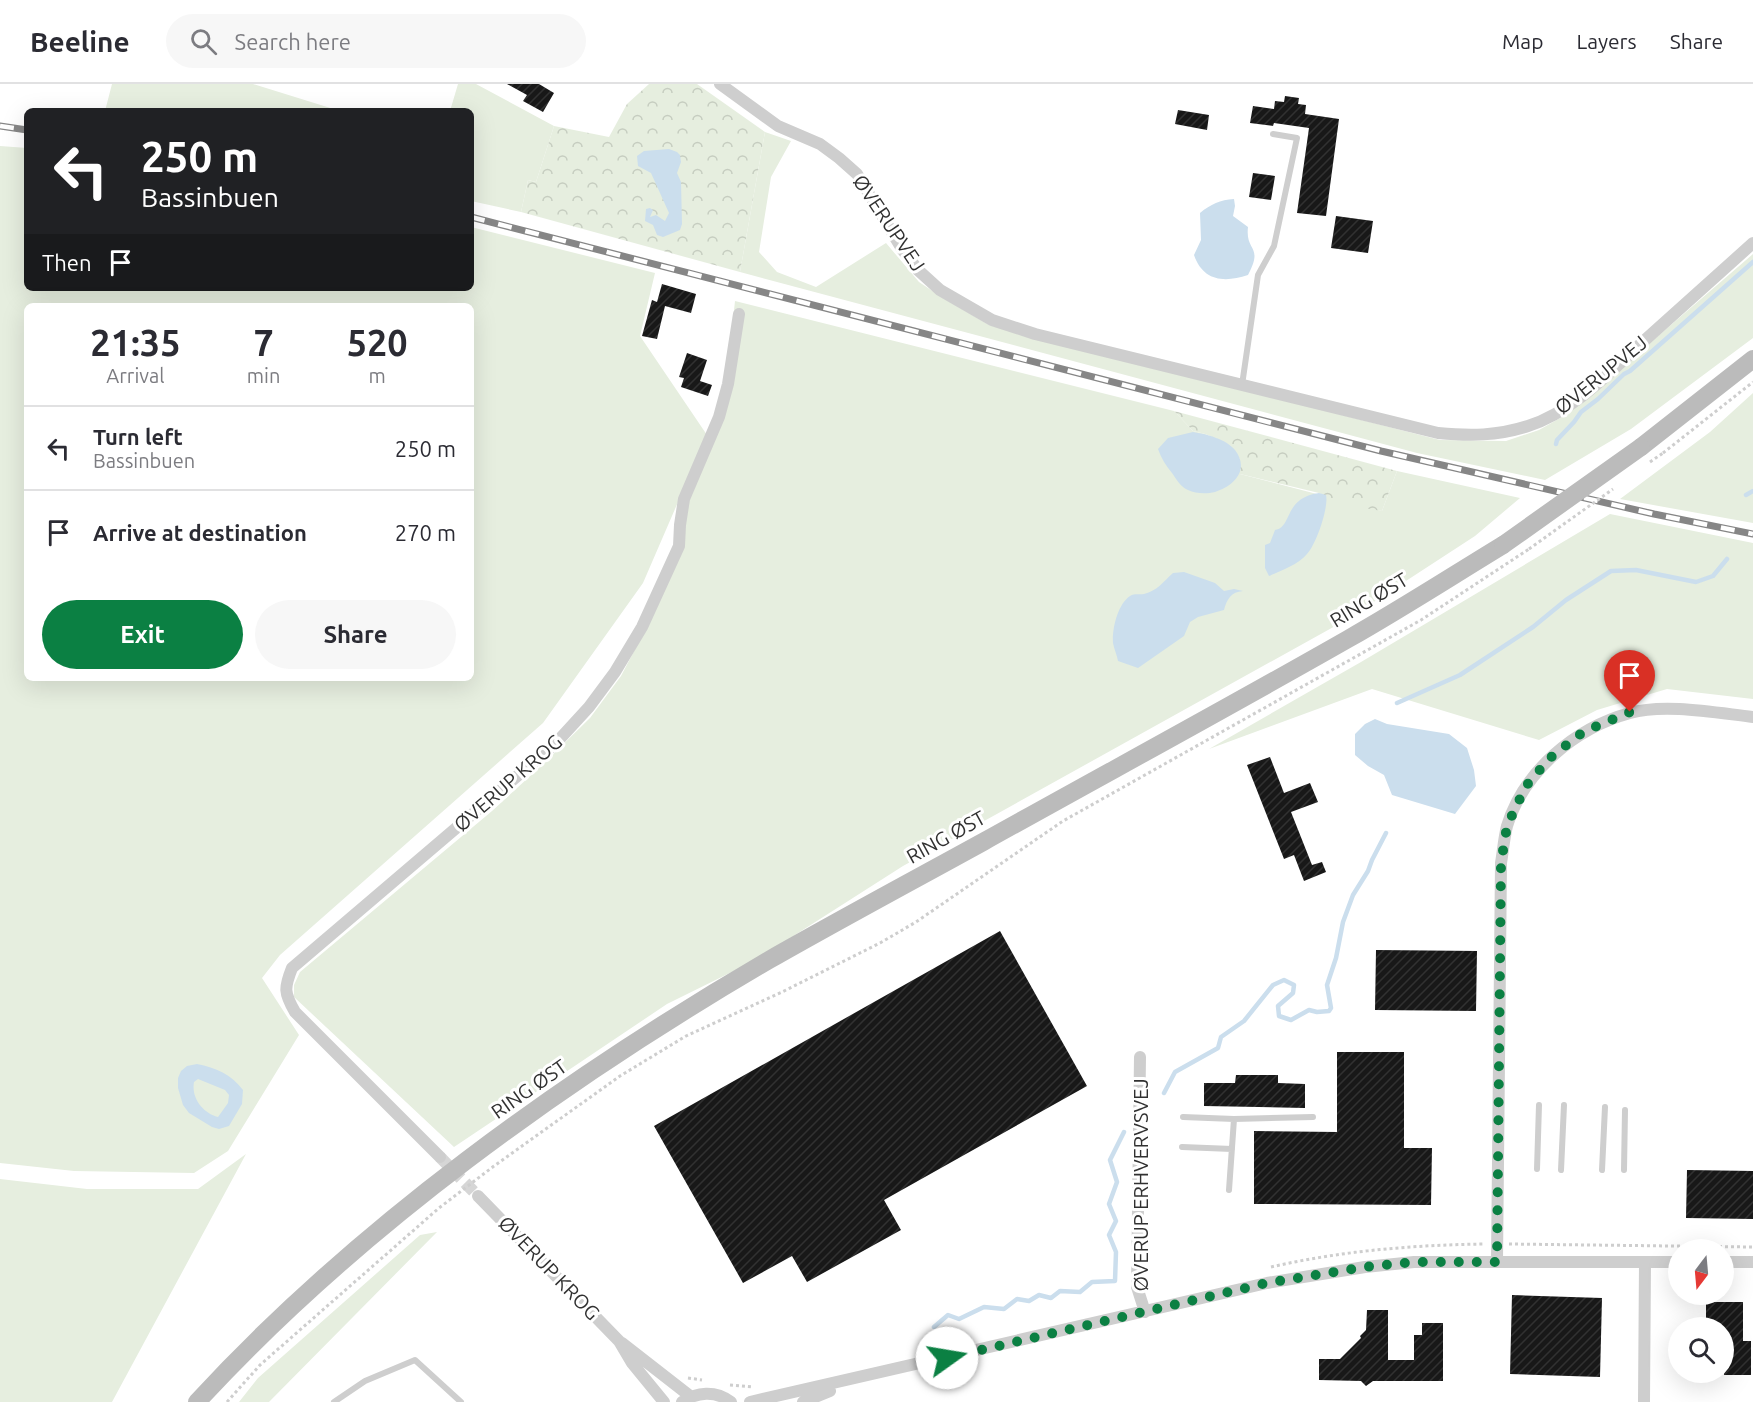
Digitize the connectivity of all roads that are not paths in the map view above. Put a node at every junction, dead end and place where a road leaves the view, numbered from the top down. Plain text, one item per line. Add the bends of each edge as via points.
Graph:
1 (720, 84) edge
2 (1273, 134) dead end
3 (1753, 243) edge
4 (739, 315) dead end
5 (1753, 359) edge
6 (1242, 386) junction
7 (1753, 717) edge
8 (1140, 1057) dead end
9 (1539, 1105) dead end
10 (1564, 1105) dead end
11 (1605, 1107) dead end
12 (1626, 1110) dead end
13 (1183, 1117) dead end
14 (1313, 1117) dead end
15 (1234, 1119) junction
16 (1182, 1147) dead end
17 (1232, 1149) junction
18 (440, 1157) tunnel mouth
19 (1537, 1169) dead end
20 (1561, 1170) dead end
21 (1602, 1170) dead end
22 (1624, 1170) dead end
23 (1229, 1190) dead end
24 (478, 1196) tunnel mouth
25 (1497, 1262) junction
26 (1645, 1262) junction
27 (1668, 1262) edge
28 (1734, 1262) edge
29 (1753, 1262) edge
30 (1145, 1312) junction
31 (619, 1341) junction
32 (859, 1378) junction
33 (686, 1399) edge
34 (196, 1402) edge
35 (334, 1402) edge
36 (461, 1402) edge
37 (664, 1402) edge
38 (730, 1402) edge
39 (750, 1402) edge
40 (803, 1402) edge
41 (1644, 1402) edge

1 - 6 street, ØVERUPVEJ via 778,126 820,144 857,174 918,270 966,306 992,320 1035,334
2 - 6 lane via 1297,138 1274,246 1258,275
3 - 6 street, ØVERUPVEJ via 1593,387 1558,412 1499,434 1438,433
4 - 18 street, ØVERUP KROG via 719,417 684,499 679,546 642,627 615,672 556,743 292,968 285,984 295,1012
5 - 34 main road, RING ØST, bridge via 1641,447 1503,545 1351,638 769,960 546,1103 435,1184 328,1274
7 - 25 street via 1675,709 1630,712 1583,732 1550,758 1526,786 1507,826 1501,863
8 - 30 street, ØVERUP ERHVERVSVEJ via 1137,1287
9 - 19 lane
10 - 20 lane
11 - 21 lane
12 - 22 lane
13 - 15 lane
14 - 15 lane
15 - 17 lane
16 - 17 lane
17 - 23 lane
24 - 31 street, ØVERUP KROG
25 - 26 street, ØVERUP ERHVERVSVEJ
25 - 30 street, ØVERUP ERHVERVSVEJ via 1414,1262 1365,1267 1267,1283
26 - 27 street, ØVERUP ERHVERVSVEJ
26 - 41 street
28 - 29 street
30 - 32 street, ØVERUP ERHVERVSVEJ
31 - 33 street, ØVERUP KROG
31 - 37 street, ØVERUP KROG
32 - 39 street, ØVERUP ERHVERVSVEJ
32 - 40 street, ØVERUP ERHVERVSVEJ
33 - 38 street via 702,1393
35 - 36 lane via 365,1380 415,1360

